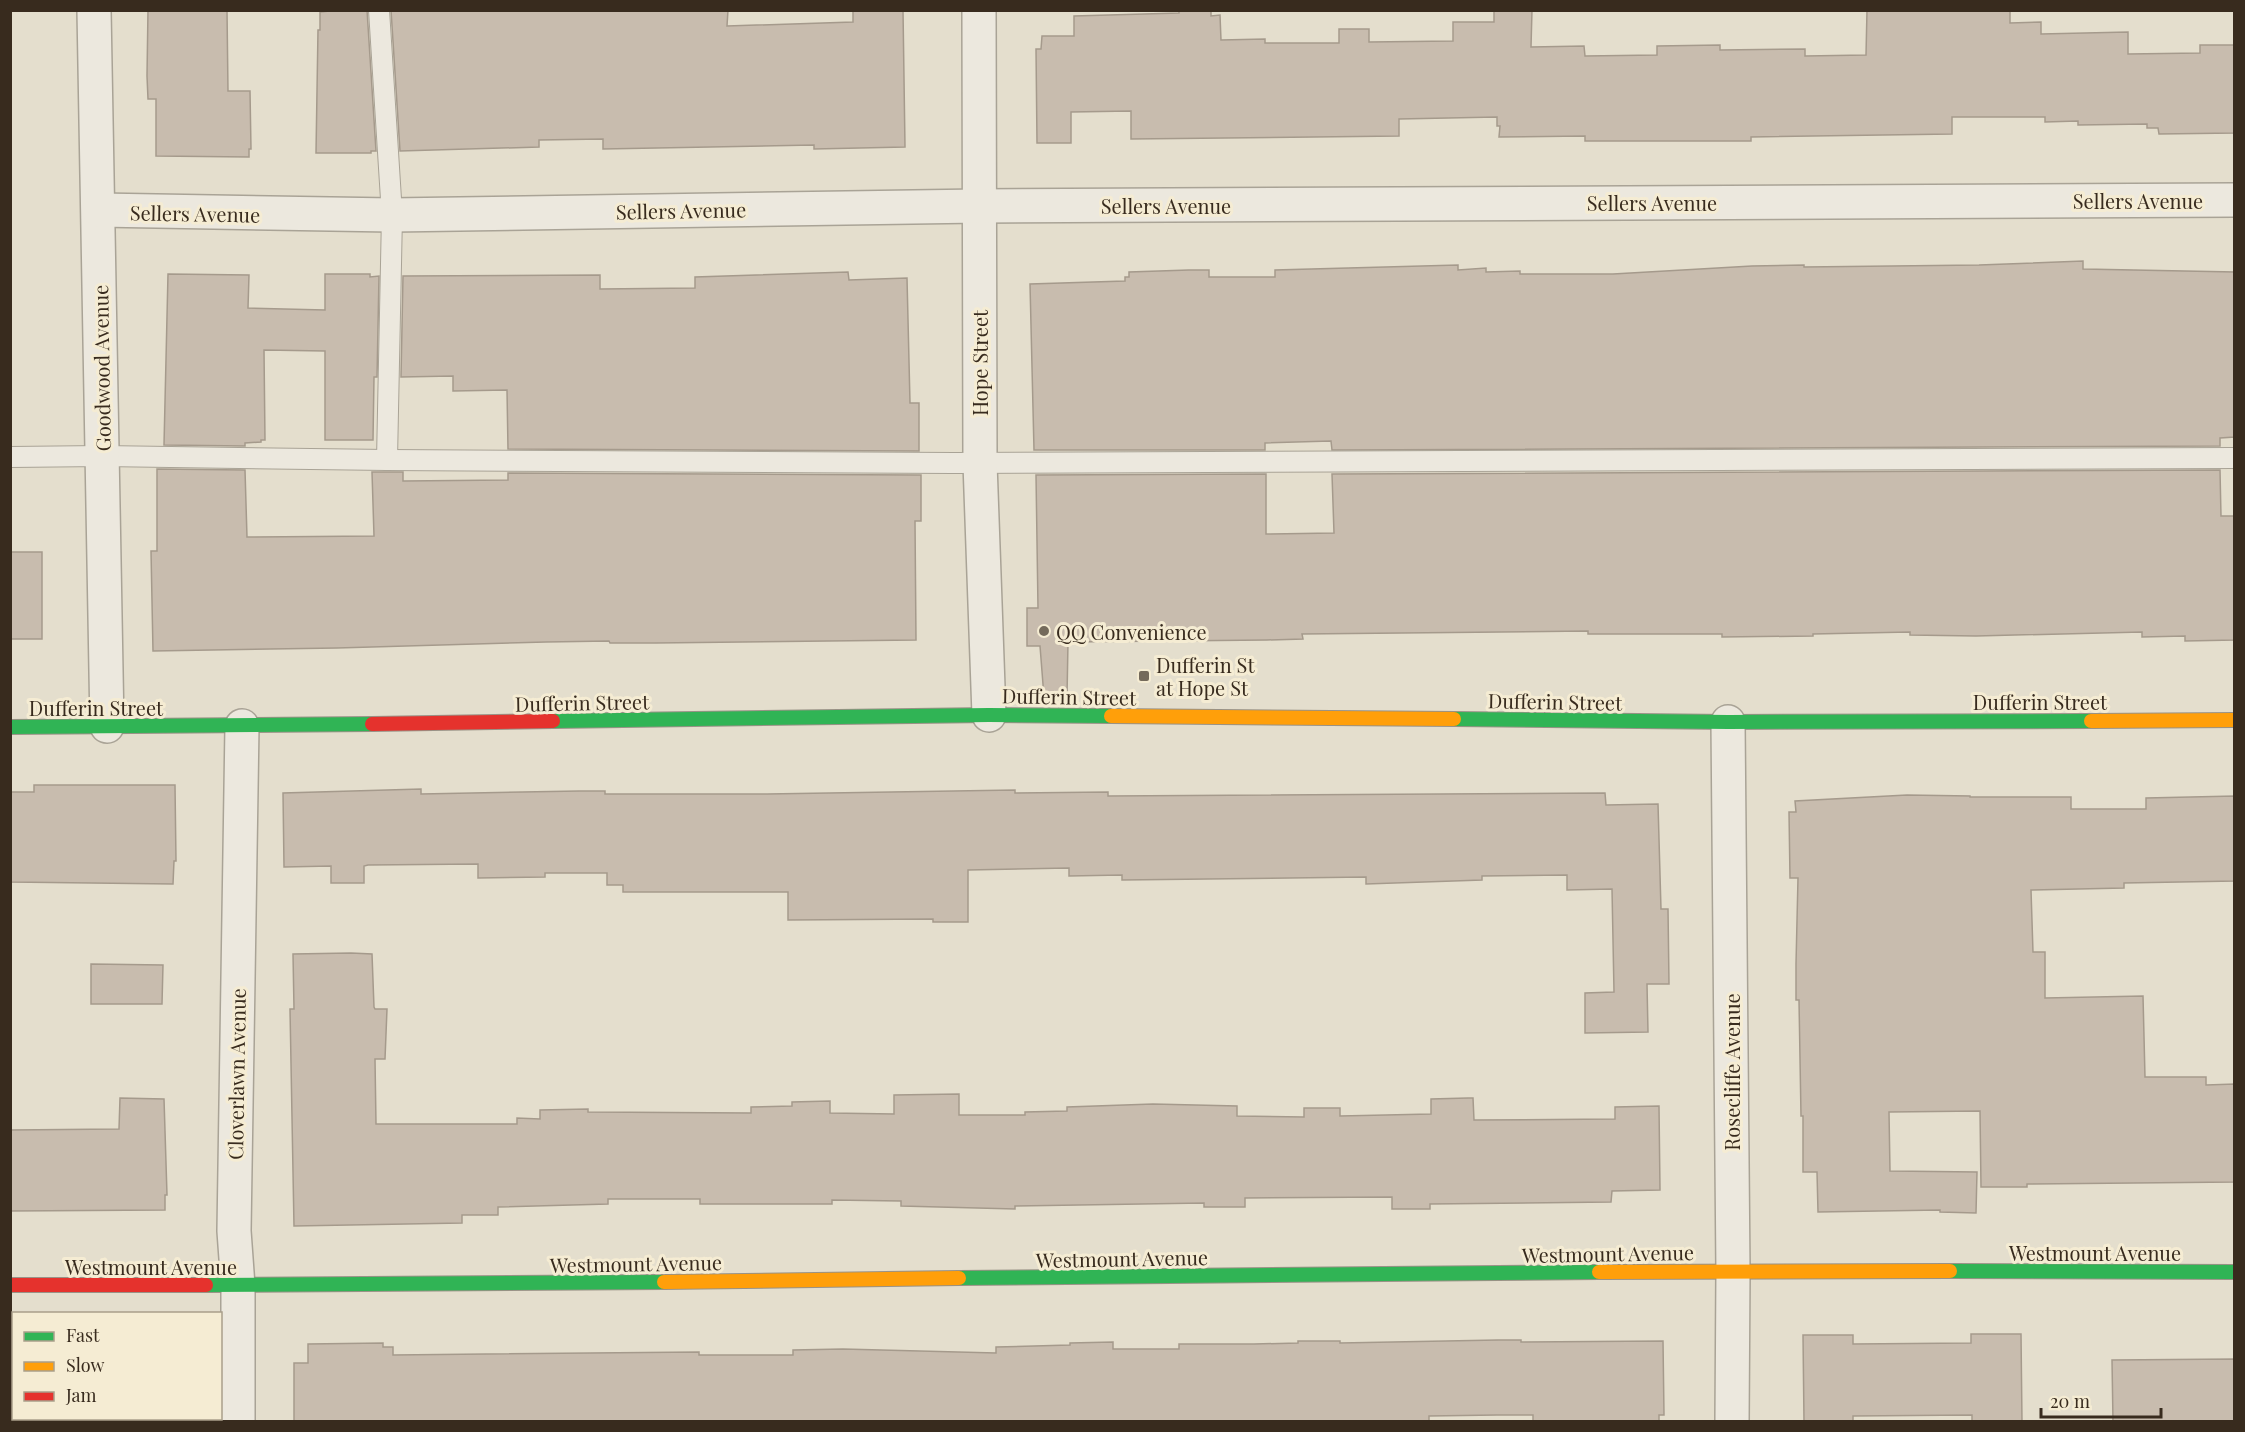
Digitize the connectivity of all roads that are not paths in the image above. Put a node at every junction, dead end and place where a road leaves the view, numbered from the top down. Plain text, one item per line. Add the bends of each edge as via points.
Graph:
1 (94, 10) edge
2 (379, 10) edge
3 (979, 10) edge
4 (2235, 200) edge
5 (980, 206) junction
6 (99, 210) junction
7 (392, 215) junction
8 (102, 456) junction
9 (10, 457) edge
10 (2235, 458) edge
11 (387, 460) junction
12 (980, 463) junction
13 (989, 715) junction
14 (2235, 720) edge
15 (1728, 722) junction
16 (107, 726) junction
17 (242, 726) junction
18 (10, 727) edge
19 (1732, 1271) junction
20 (2235, 1272) edge
21 (10, 1285) edge
22 (238, 1286) junction
23 (238, 1422) edge
24 (1732, 1422) edge

1 - 6 street, Goodwood Avenue
2 - 7 lane
3 - 5 street, Hope Street
4 - 5 street, Sellers Avenue
5 - 7 street, Sellers Avenue
5 - 12 street, Hope Street
6 - 7 street, Sellers Avenue
6 - 8 street, Goodwood Avenue
7 - 11 lane
8 - 9 lane
8 - 11 lane
8 - 16 street, Goodwood Avenue
10 - 12 lane
11 - 12 lane
12 - 13 street, Hope Street
13 - 15 main road, Dufferin Street
13 - 17 main road, Dufferin Street
14 - 15 main road, Dufferin Street
15 - 19 street, Rosecliffe Avenue
16 - 17 main road, Dufferin Street
16 - 18 main road, Dufferin Street
17 - 22 street, Cloverlawn Avenue via 234,1231
19 - 20 main road, Westmount Avenue
19 - 22 main road, Westmount Avenue
19 - 24 street, Rosecliffe Avenue
21 - 22 main road, Westmount Avenue
22 - 23 street, Cloverlawn Avenue

